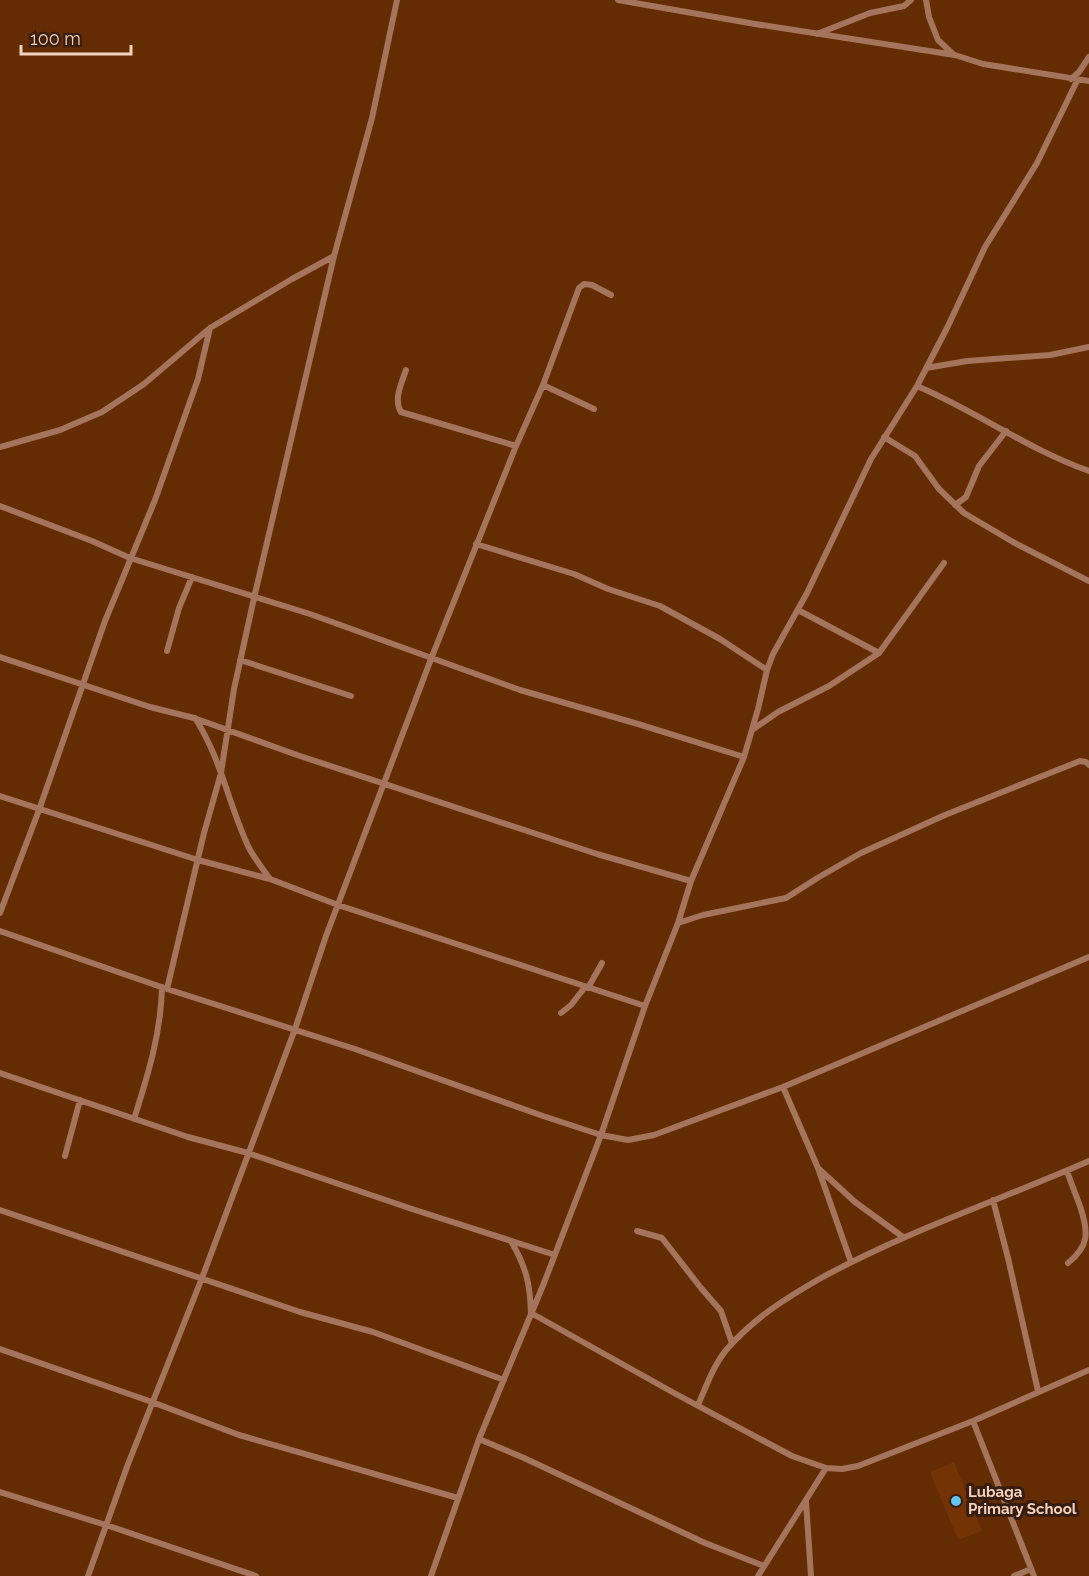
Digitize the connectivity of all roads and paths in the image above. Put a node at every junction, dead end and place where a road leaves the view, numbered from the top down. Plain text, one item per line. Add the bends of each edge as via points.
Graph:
1 (398, 0) edge
2 (618, 0) edge
3 (911, 0) edge
4 (926, 0) edge
5 (816, 34) junction
6 (955, 55) junction
7 (1089, 57) edge
8 (1074, 80) junction
9 (1089, 81) edge
10 (334, 256) junction
11 (611, 295) dead end
12 (210, 328) junction
13 (1089, 347) edge
14 (926, 368) junction
15 (406, 370) dead end
16 (543, 385) junction
17 (917, 386) junction
18 (594, 409) dead end
19 (1006, 431) junction
20 (884, 437) junction
21 (516, 446) junction
22 (0, 447) edge
23 (1089, 471) edge
24 (955, 505) junction
25 (0, 506) edge
26 (476, 544) junction
27 (130, 558) junction
28 (944, 563) dead end
29 (192, 577) junction
30 (1089, 581) edge
31 (254, 598) junction
32 (798, 610) junction
33 (166, 651) dead end
34 (879, 653) junction
35 (0, 657) edge
36 (430, 659) junction
37 (240, 660) junction
38 (767, 670) junction
39 (82, 683) junction
40 (351, 696) dead end
41 (194, 718) junction
42 (228, 730) junction
43 (752, 731) junction
44 (744, 757) junction
45 (1089, 765) edge
46 (221, 773) junction
47 (384, 783) junction
48 (0, 796) edge
49 (39, 810) junction
50 (198, 860) junction
51 (270, 879) junction
52 (691, 881) junction
53 (338, 905) junction
54 (0, 913) edge
55 (678, 923) junction
56 (0, 931) edge
57 (1089, 957) edge
58 (602, 963) dead end
59 (164, 988) junction
60 (587, 988) junction
61 (645, 1006) junction
62 (561, 1013) dead end
63 (295, 1029) junction
64 (0, 1073) edge
65 (783, 1087) junction
66 (81, 1100) junction
67 (134, 1119) junction
68 (601, 1135) junction
69 (248, 1153) junction
70 (65, 1156) dead end
71 (1089, 1161) edge
72 (818, 1168) junction
73 (1067, 1171) junction
74 (993, 1200) junction
75 (0, 1210) edge
76 (637, 1231) dead end
77 (903, 1237) junction
78 (511, 1241) junction
79 (555, 1255) junction
80 (851, 1262) junction
81 (1068, 1263) dead end
82 (202, 1278) junction
83 (531, 1313) junction
84 (732, 1343) junction
85 (0, 1349) edge
86 (1089, 1370) edge
87 (504, 1380) junction
88 (1038, 1391) junction
89 (152, 1402) junction
90 (698, 1405) junction
91 (973, 1421) junction
92 (479, 1439) junction
93 (826, 1468) junction
94 (0, 1492) edge
95 (458, 1498) junction
96 (806, 1502) junction
97 (106, 1525) junction
98 (764, 1566) junction
99 (1032, 1573) edge
100 (88, 1576) edge
101 (256, 1576) edge
102 (430, 1576) edge
103 (758, 1576) edge
104 (811, 1576) edge
105 (1014, 1576) edge

1 - 10 street via 372,118
2 - 5 street
3 - 5 street
4 - 6 street via 938,40
5 - 6 street
6 - 8 street via 983,64
7 - 8 street
8 - 9 street
8 - 14 street via 1037,163 985,247
10 - 12 street
10 - 31 street
11 - 16 street via 590,285 580,286
12 - 22 street via 144,384 102,412 60,430
12 - 27 street via 196,386
13 - 14 street
14 - 17 street
15 - 21 street via 397,401 401,411
16 - 18 street
16 - 21 street
17 - 19 street
17 - 20 street
19 - 23 street
19 - 24 street via 979,466 966,497
20 - 24 street via 915,456
20 - 32 street
21 - 26 street
24 - 30 street via 1013,542
25 - 27 street
26 - 36 street
26 - 38 street via 660,606
27 - 29 street
27 - 39 street
28 - 34 street
29 - 31 street
29 - 33 street
31 - 36 street
31 - 37 street
32 - 34 street
32 - 38 street
34 - 43 street
35 - 39 street
36 - 44 street
36 - 47 street
37 - 40 street
37 - 42 street
38 - 43 street
39 - 41 street
39 - 49 street
41 - 42 street
41 - 46 street via 208,739
42 - 46 street
42 - 47 street
43 - 44 street
44 - 52 street
45 - 55 street via 1080,761 945,815 861,853 786,898
46 - 50 street
46 - 51 street via 248,845
47 - 52 street
47 - 53 street
48 - 49 street
49 - 50 street
49 - 54 street
50 - 51 street
50 - 59 street
51 - 53 street
52 - 55 street
53 - 60 street
53 - 63 street
55 - 61 street
56 - 59 street
57 - 65 street
58 - 60 street
59 - 63 street
59 - 67 street via 157,1039
60 - 61 street
60 - 62 street
61 - 68 street
63 - 68 street
63 - 69 street
64 - 66 street
65 - 68 street via 641,1139
65 - 72 street
66 - 67 street
66 - 70 street
67 - 69 street
68 - 79 street
69 - 78 street
69 - 82 street
71 - 73 street
72 - 77 street via 855,1202
72 - 80 street
73 - 74 street
73 - 81 street via 1088,1234 1084,1249
74 - 77 street
74 - 88 street
75 - 82 street
76 - 84 street via 662,1238 722,1311
77 - 80 street
78 - 79 street
78 - 83 street via 527,1272
79 - 83 street
80 - 84 street via 779,1302
82 - 87 street via 373,1332
82 - 89 street
83 - 87 street
83 - 90 street
84 - 90 street
85 - 89 street
86 - 88 street
87 - 92 street
88 - 91 street
89 - 95 street via 239,1435
89 - 97 street
90 - 93 street via 792,1456
91 - 93 street via 858,1466
91 - 99 street
92 - 95 street
92 - 98 street via 705,1543
93 - 96 street
94 - 97 street
95 - 102 street
96 - 98 street
96 - 104 street
97 - 100 street
97 - 101 street
98 - 103 street
99 - 105 street

